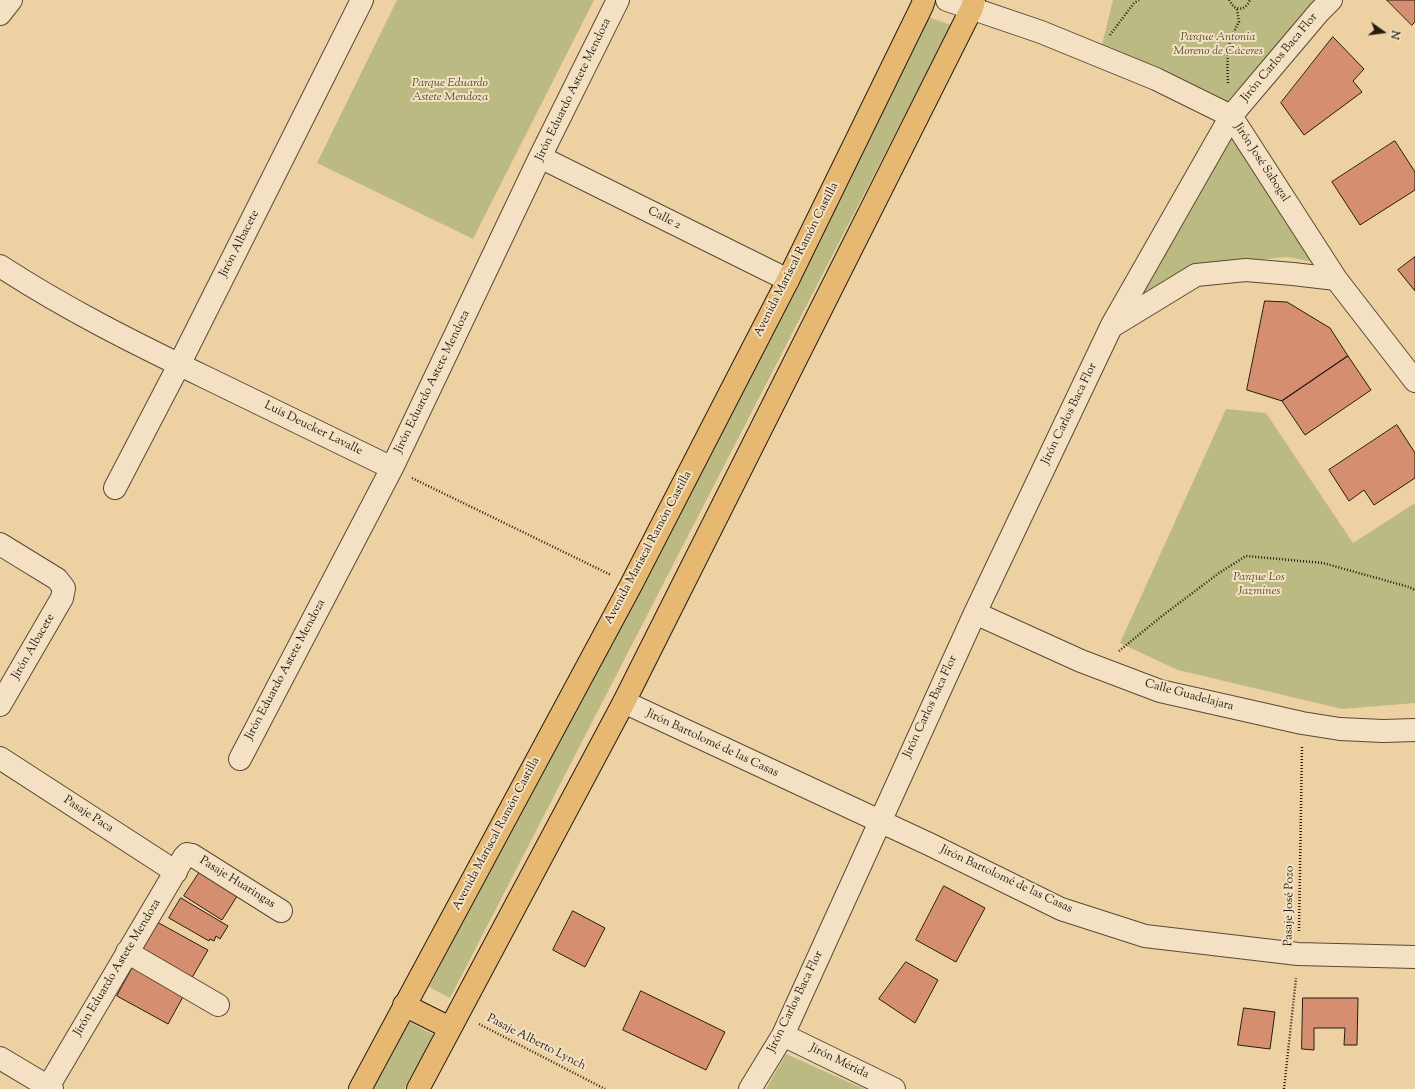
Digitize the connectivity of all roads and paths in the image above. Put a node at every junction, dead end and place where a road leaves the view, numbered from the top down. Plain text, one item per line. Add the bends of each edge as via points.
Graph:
1 (11, 0) edge
2 (362, 0) edge
3 (618, 0) edge
4 (924, 0) edge
5 (947, 0) edge
6 (1139, 0) edge
7 (1229, 0) edge
8 (1250, 0) edge
9 (1332, 0) edge
10 (973, 4) edge
11 (1237, 9) junction
12 (0, 14) edge
13 (1095, 54) junction
14 (1231, 116) junction
15 (540, 157) junction
16 (0, 266) edge
17 (1336, 279) junction
18 (788, 280) junction
19 (1112, 325) junction
20 (179, 365) junction
21 (1415, 382) edge
22 (392, 468) junction
23 (115, 488) dead end
24 (0, 544) edge
25 (631, 585) junction
26 (1415, 590) edge
27 (975, 612) junction
28 (1099, 668) junction
29 (624, 702) junction
30 (0, 705) edge
31 (1302, 723) junction
32 (1415, 730) edge
33 (0, 758) edge
34 (240, 759) dead end
35 (880, 821) junction
36 (192, 856) joint
37 (176, 872) junction
38 (282, 911) dead end
39 (127, 952) junction
40 (1298, 954) junction
41 (1415, 957) edge
42 (218, 1005) dead end
43 (404, 1005) junction
44 (454, 1020) junction
45 (783, 1035) junction
46 (0, 1058) edge
47 (50, 1088) edge
48 (360, 1089) edge
49 (418, 1089) edge
50 (605, 1089) edge
51 (750, 1089) edge
52 (894, 1089) edge
53 (1284, 1089) edge

1 - 12 street
2 - 20 street, Jirón Albacete
3 - 15 street, Jirón Eduardo Astete Mendoza
4 - 18 main road, Avenida Mariscal Ramón Castilla
5 - 10 street, Jirón José Sabogal
6 - 13 path
7 - 11 path
8 - 11 path via 1246,6
9 - 14 street, Jirón Carlos Baca Flor
10 - 13 street, Jirón José Sabogal
10 - 29 main road
11 - 14 path via 1240,22 1227,51
13 - 14 street, Jirón José Sabogal via 1156,79
14 - 17 street, Jirón José Sabogal
14 - 19 street, Jirón Carlos Baca Flor
15 - 18 street, Calle 2
15 - 22 street, Jirón Eduardo Astete Mendoza
16 - 20 street, Luis Deucker Lavalle via 59,303
17 - 19 street via 1246,270 1196,275
17 - 21 street, Jirón José Sabogal
18 - 25 main road, Avenida Mariscal Ramón Castilla
19 - 27 street, Jirón Carlos Baca Flor
20 - 22 street, Luis Deucker Lavalle
20 - 23 street, Jirón Albacete
22 - 25 path
22 - 34 street, Jirón Eduardo Astete Mendoza
24 - 30 street, Jirón Albacete via 57,579 64,588 62,598
25 - 43 main road, Avenida Mariscal Ramón Castilla
26 - 28 path via 1323,563 1246,556 1162,616
27 - 28 street, Calle Guadelajara
27 - 35 street, Jirón Carlos Baca Flor
28 - 31 street, Calle Guadelajara via 1160,691
29 - 35 street, Jirón Bartolomé de las Casas
29 - 44 main road
31 - 32 street, Calle Guadelajara via 1340,729
31 - 40 path, Pasaje José Pozo
33 - 37 street, Pasaje Paca
35 - 40 street, Jirón Bartolomé de las Casas via 1061,909 1144,936
35 - 45 street, Jirón Carlos Baca Flor
36 - 37 street, Jirón Eduardo Astete Mendoza via 187,854
36 - 38 street, Pasaje Huaringas
37 - 39 street, Jirón Eduardo Astete Mendoza
39 - 42 street
39 - 47 street, Jirón Eduardo Astete Mendoza
40 - 41 street, Jirón Bartolomé de las Casas
40 - 53 path, Pasaje José Pozo
43 - 44 main road
43 - 48 main road, Avenida Mariscal Ramón Castilla
44 - 49 main road
44 - 50 path, Pasaje Alberto Lynch
45 - 51 street, Jirón Carlos Baca Flor
45 - 52 street, Jirón Mérida
46 - 47 street

